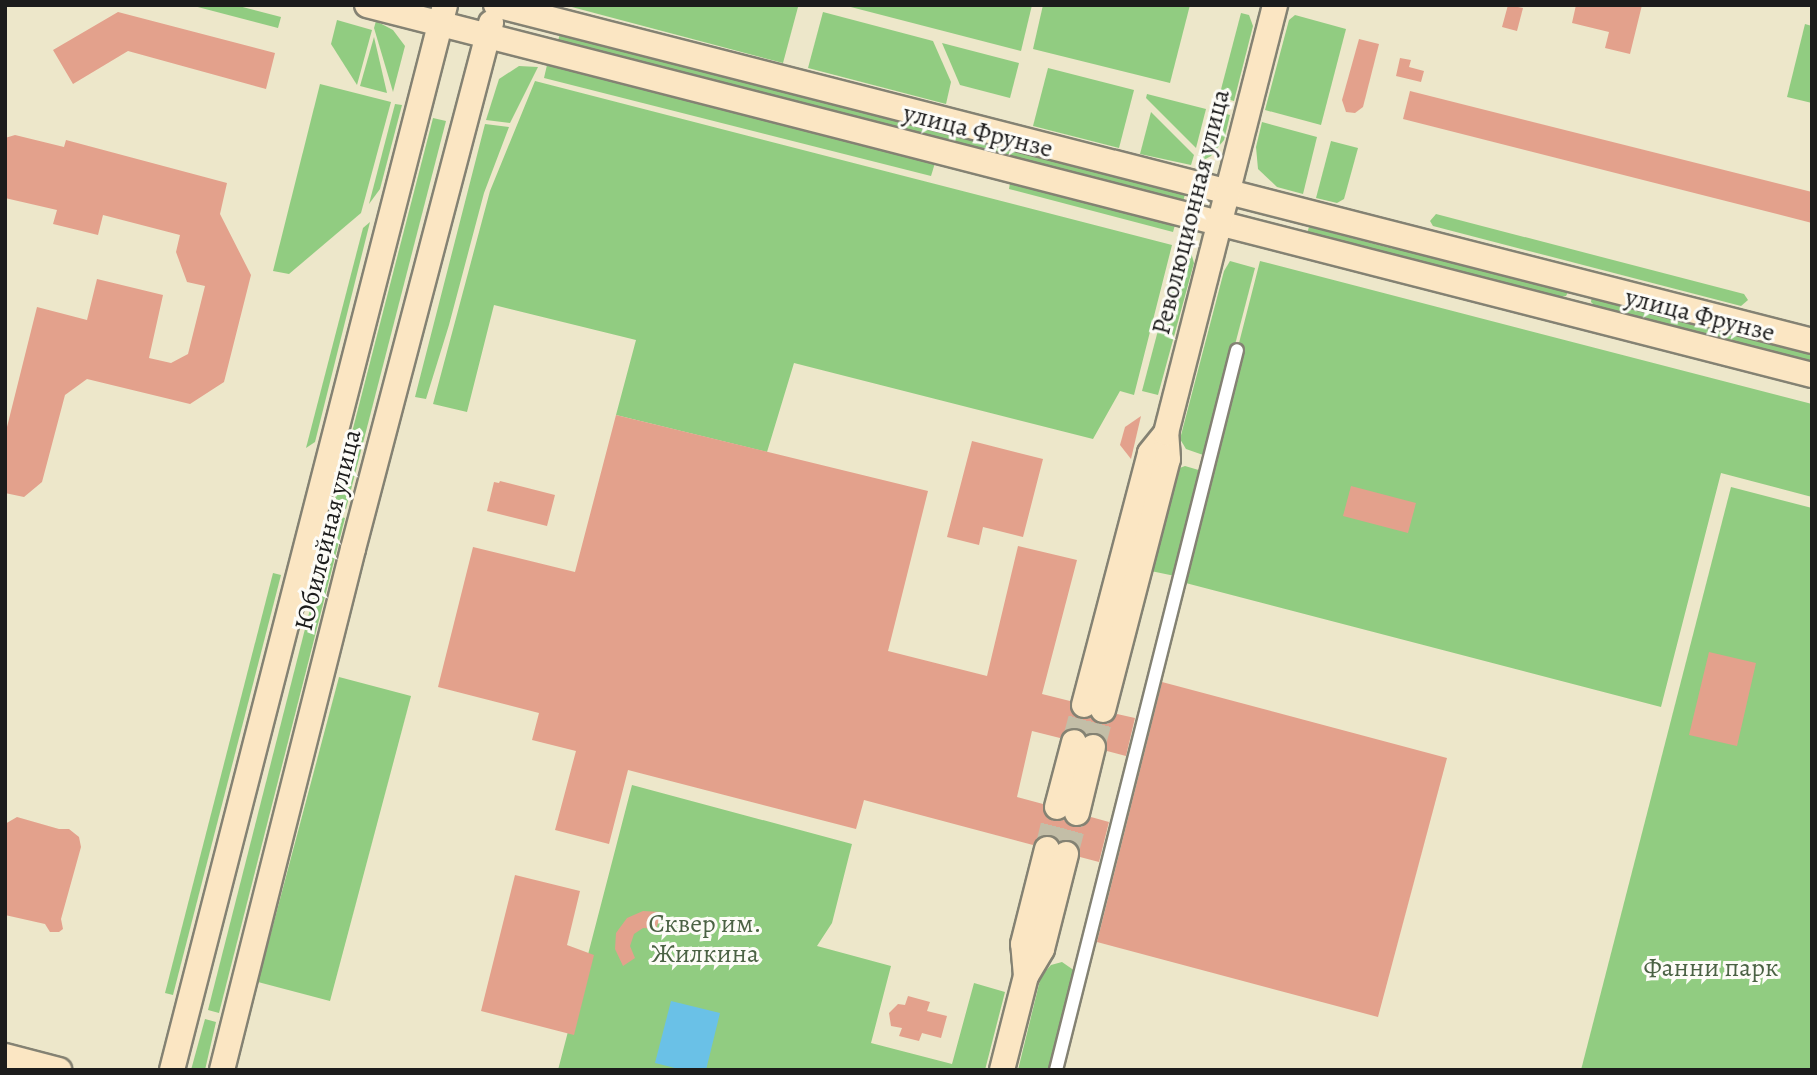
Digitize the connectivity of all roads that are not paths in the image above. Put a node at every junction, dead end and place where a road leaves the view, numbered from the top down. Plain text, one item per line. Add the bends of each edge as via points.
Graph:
1 (367, 5) edge
2 (496, 5) edge
3 (1275, 5) edge
4 (443, 15) edge
5 (487, 36) junction
6 (1227, 191) junction
7 (1219, 224) junction
8 (1582, 282) junction
9 (1573, 314) junction
10 (1812, 341) edge
11 (1237, 350) dead end
12 (1812, 374) edge
13 (1094, 708) tunnel mouth
14 (1084, 745) tunnel mouth
15 (1067, 810) tunnel mouth
16 (1057, 851) tunnel mouth
17 (5, 1056) edge
18 (59, 1070) edge
19 (172, 1070) edge
20 (222, 1070) edge
21 (1002, 1070) edge
22 (1056, 1070) edge

1 - 4 main road, улица Фрунзе
2 - 5 main road, Юбилейная улица
2 - 6 main road, улица Фрунзе
3 - 6 main road, Революционная улица
4 - 5 main road, улица Фрунзе
4 - 19 main road, Юбилейная улица
5 - 7 main road, улица Фрунзе
5 - 20 main road, Юбилейная улица
6 - 7 main road, Революционная улица
6 - 8 main road, улица Фрунзе
7 - 9 main road, улица Фрунзе
7 - 13 main road, Революционная улица via 1166,433 1168,459
8 - 9 main road
8 - 10 main road, улица Фрунзе
9 - 12 main road, улица Фрунзе
11 - 22 street
14 - 15 main road
16 - 21 main road via 1042,949 1026,976
17 - 18 main road

